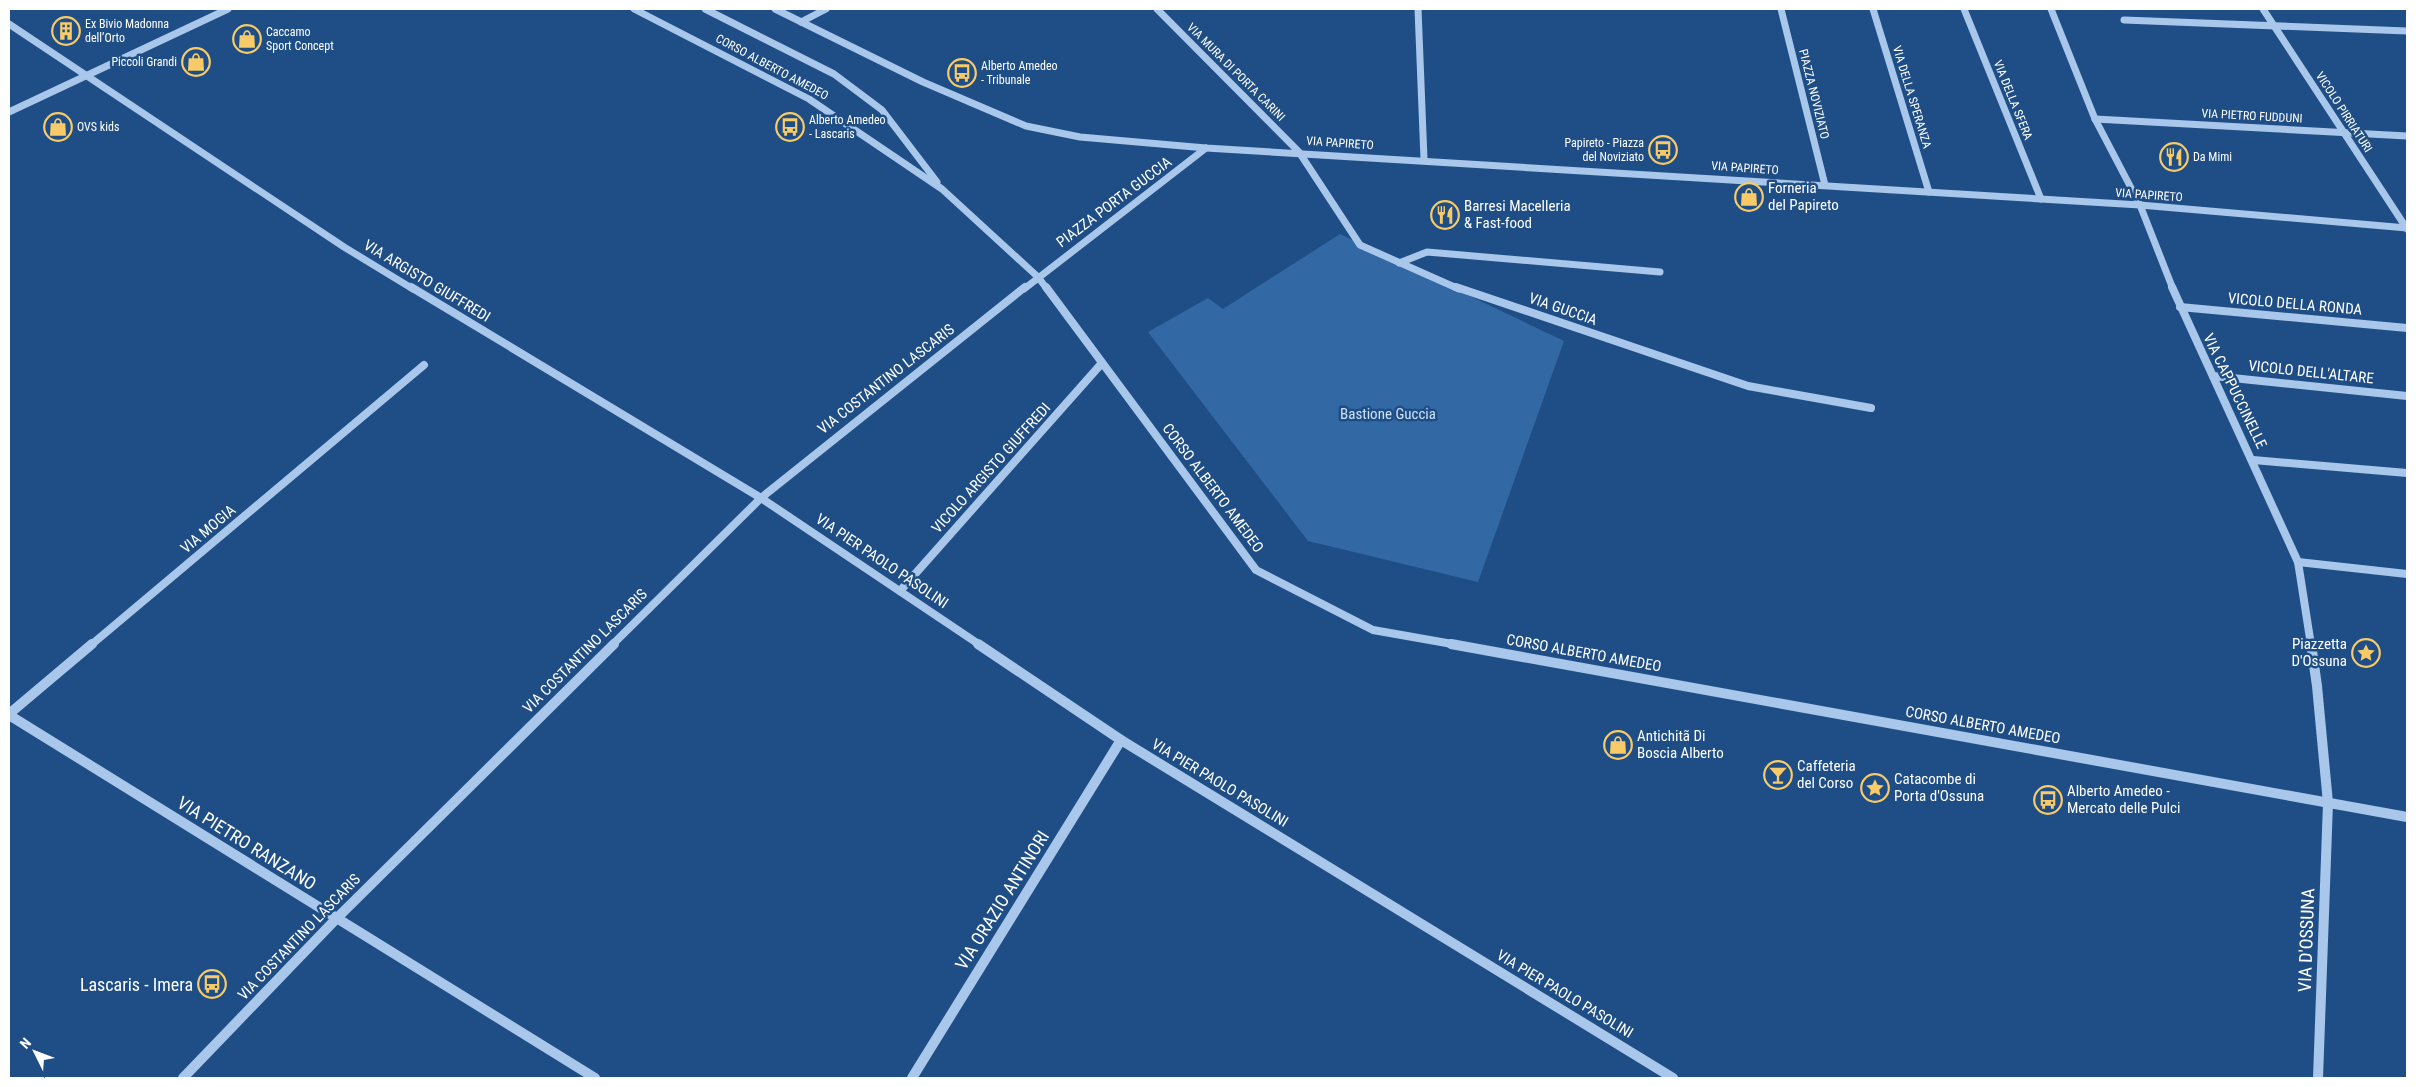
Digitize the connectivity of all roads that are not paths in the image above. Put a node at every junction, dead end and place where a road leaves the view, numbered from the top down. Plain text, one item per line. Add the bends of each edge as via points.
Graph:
1 (228, 9) edge
2 (634, 9) edge
3 (705, 9) edge
4 (775, 9) edge
5 (826, 9) edge
6 (1157, 9) edge
7 (1418, 9) edge
8 (1781, 9) edge
9 (1873, 9) edge
10 (1964, 9) edge
11 (2050, 9) edge
12 (2263, 9) edge
13 (2124, 20) dead end
14 (801, 22) junction
15 (9, 24) edge
16 (2274, 26) junction
17 (2407, 32) edge
18 (86, 77) junction
19 (9, 112) edge
20 (2095, 119) junction
21 (2345, 133) junction
22 (1080, 136) joint
23 (2407, 136) edge
24 (1206, 148) junction
25 (1299, 152) junction
26 (1424, 159) junction
27 (1825, 184) junction
28 (942, 189) junction
29 (1929, 192) junction
30 (2041, 199) junction
31 (2140, 205) junction
32 (2407, 228) edge
33 (1399, 263) junction
34 (1660, 272) dead end
35 (1038, 277) junction
36 (2180, 307) junction
37 (2407, 328) edge
38 (1102, 363) junction
39 (424, 365) dead end
40 (2213, 376) junction
41 (2407, 396) edge
42 (1871, 408) dead end
43 (2253, 460) junction
44 (2407, 473) edge
45 (761, 498) junction
46 (2298, 562) junction
47 (2407, 574) edge
48 (900, 592) junction
49 (9, 714) edge
50 (1121, 740) junction
51 (2328, 803) junction
52 (2407, 817) edge
53 (336, 919) junction
54 (183, 1078) edge
55 (595, 1078) edge
56 (912, 1078) edge
57 (1673, 1078) edge
58 (2318, 1078) edge

1 - 18 street
2 - 28 street, CORSO ALBERTO AMEDEO via 809,99
3 - 28 street, CORSO ALBERTO AMEDEO via 834,74 882,110
4 - 14 street
5 - 14 street
6 - 25 street, VIA MURA DI PORTA CARINI
7 - 26 street
8 - 27 street, PIAZZA NOVIZIATO
9 - 29 street, VIA DELLA SPERANZA
10 - 30 street, VIA DELLA SFERA
11 - 20 street, VIA CAPPUCCINELLE
12 - 16 street, VICOLO PIRRIATURI
13 - 16 street
14 - 22 street via 924,82 1026,126
15 - 18 street, VIA ARGISTO GIUFFREDI
16 - 17 street
16 - 21 street, VICOLO PIRRIATURI
18 - 19 street
18 - 45 street, VIA ARGISTO GIUFFREDI via 344,247
20 - 21 street, VIA PIETRO FUDDUNI
20 - 31 street, VIA CAPPUCCINELLE
21 - 23 street, VIA PIETRO FUDDUNI
21 - 32 street, VICOLO PIRRIATURI
22 - 24 street, VIA PAPIRETO
24 - 25 street, VIA PAPIRETO
24 - 35 street, PIAZZA PORTA GUCCIA
25 - 26 street, VIA PAPIRETO
25 - 33 street, VIA GUCCIA via 1360,245
26 - 27 street, VIA PAPIRETO
27 - 29 street, VIA PAPIRETO
28 - 35 street, CORSO ALBERTO AMEDEO
29 - 30 street, VIA PAPIRETO
30 - 31 street, VIA PAPIRETO
31 - 32 street, VIA PAPIRETO
31 - 36 street, VIA CAPPUCCINELLE
33 - 34 street via 1427,252
33 - 42 street, VIA GUCCIA via 1460,289 1748,386
35 - 38 street, CORSO ALBERTO AMEDEO
35 - 45 street, VIA COSTANTINO LASCARIS
36 - 37 street, VICOLO DELLA RONDA
36 - 40 street, VIA CAPPUCCINELLE
38 - 48 street, VICOLO ARGISTO GIUFFREDI
38 - 51 street, CORSO ALBERTO AMEDEO via 1256,570 1373,630
39 - 49 street, VIA MOGIA
40 - 41 street, VICOLO DELL'ALTARE
40 - 43 street, VIA CAPPUCCINELLE
43 - 44 street
43 - 46 street, VIA CAPPUCCINELLE
45 - 48 street, VIA PIER PAOLO PASOLINI
45 - 53 street, VIA COSTANTINO LASCARIS
46 - 47 street
46 - 51 street, VIA CAPPUCCINELLE via 2317,686
48 - 50 street, VIA PIER PAOLO PASOLINI
49 - 53 street, VIA PIETRO RANZANO
50 - 56 street, VIA ORAZIO ANTINORI
50 - 57 street, VIA PIER PAOLO PASOLINI
51 - 52 street, CORSO ALBERTO AMEDEO
51 - 58 street, VIA D'OSSUNA
53 - 54 street, VIA COSTANTINO LASCARIS
53 - 55 street, VIA PIETRO RANZANO

